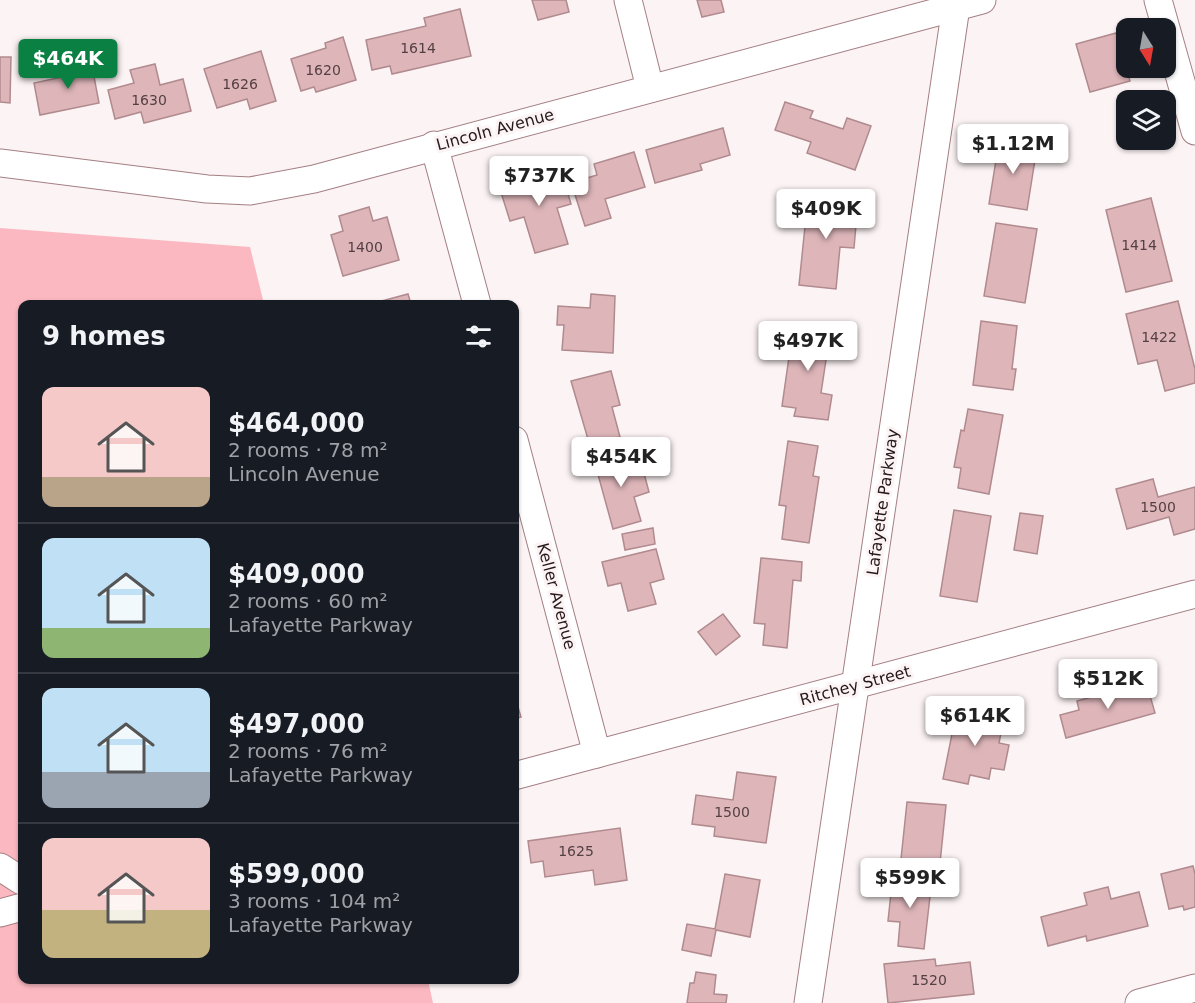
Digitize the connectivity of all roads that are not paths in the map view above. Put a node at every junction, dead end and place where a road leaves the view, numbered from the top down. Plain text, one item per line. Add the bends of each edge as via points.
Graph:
1 (628, 0) edge
2 (982, 0) edge
3 (1158, 0) edge
4 (956, 4) edge
5 (650, 88) junction
6 (1195, 131) edge
7 (434, 146) junction
8 (0, 163) edge
9 (476, 300) edge
10 (519, 459) edge
11 (1195, 594) edge
12 (855, 685) junction
13 (597, 754) junction
14 (519, 775) edge
15 (0, 867) edge
16 (18, 878) edge
17 (18, 908) edge
18 (0, 913) edge
19 (1195, 988) edge
20 (808, 1003) edge
21 (1139, 1003) edge

1 - 5 street
2 - 4 street, Lincoln Avenue
3 - 6 street
4 - 5 street, Lincoln Avenue
4 - 12 street, Lafayette Parkway
5 - 7 street, Lincoln Avenue
7 - 8 street, Lincoln Avenue via 250,191
7 - 9 street
10 - 13 street, Keller Avenue
11 - 12 street, Ritchey Street
12 - 13 street, Ritchey Street
12 - 20 street, Lafayette Parkway
13 - 14 street, Ritchey Street
15 - 16 street
17 - 18 street
19 - 21 street

